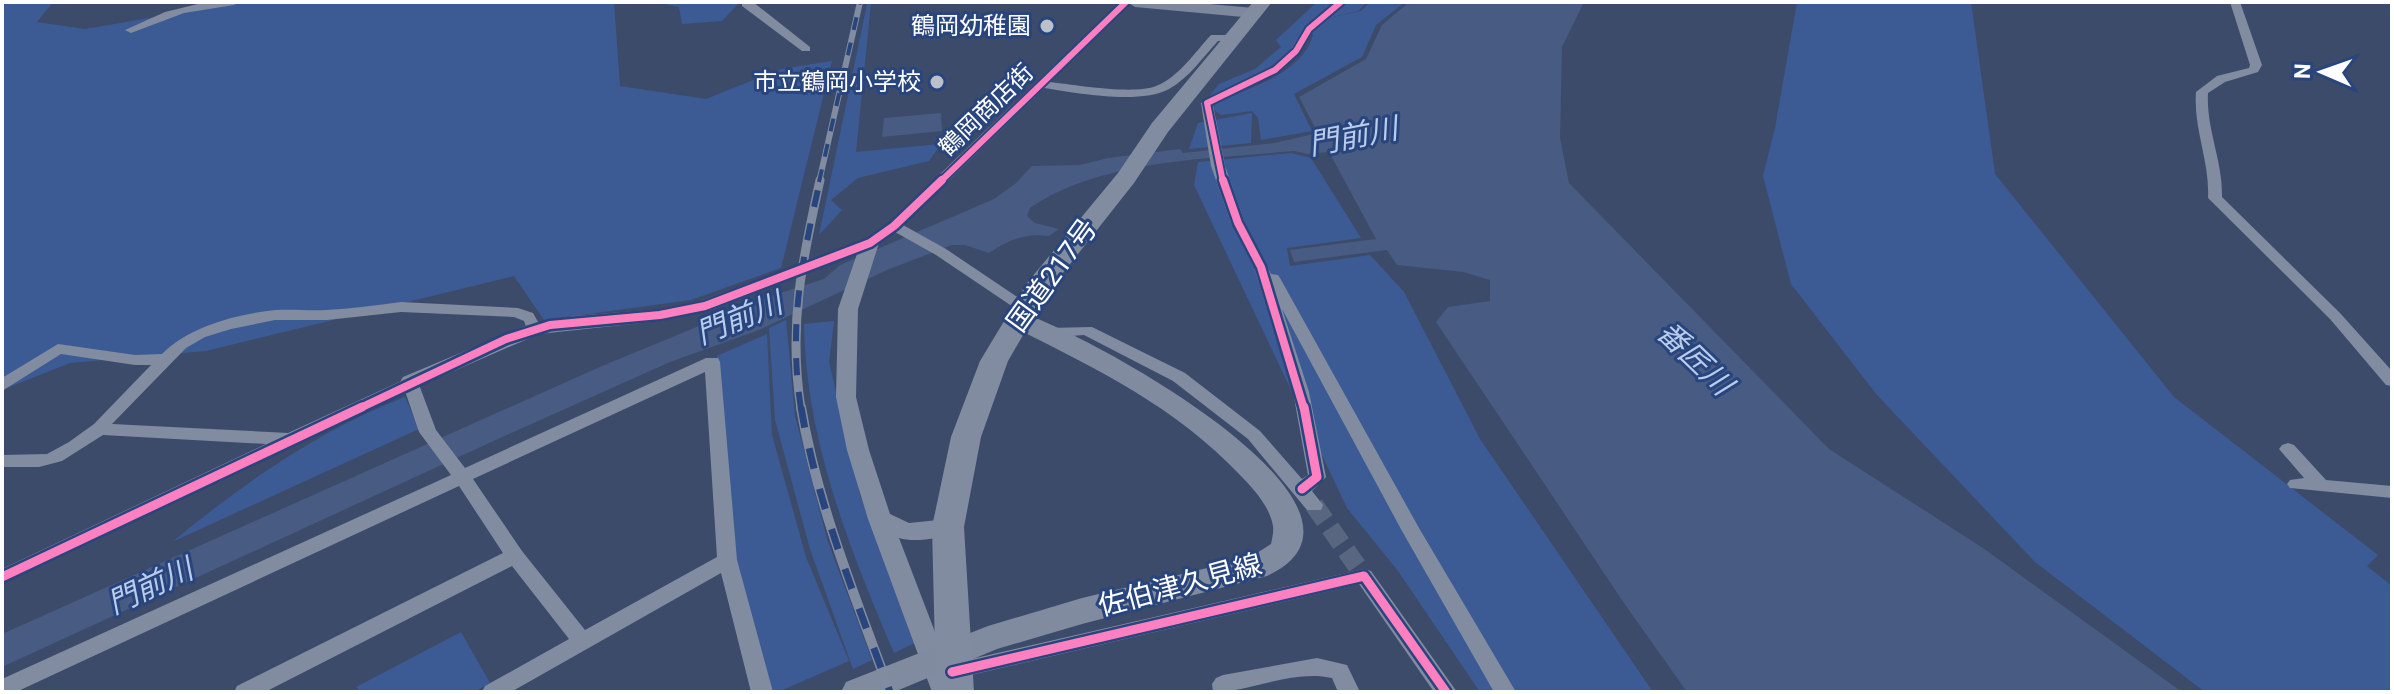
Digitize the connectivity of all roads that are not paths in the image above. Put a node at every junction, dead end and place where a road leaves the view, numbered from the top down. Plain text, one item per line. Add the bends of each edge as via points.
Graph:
1 (234, 2) edge
2 (748, 2) edge
3 (1126, 2) edge
4 (1135, 2) edge
5 (1341, 2) edge
6 (2235, 2) edge
7 (1203, 5) edge
8 (1259, 7) edge
9 (131, 30) dead end
10 (1235, 38) junction
11 (806, 49) dead end
12 (1041, 84) junction
13 (900, 228) junction
14 (868, 247) junction
15 (1260, 263) junction
16 (1020, 313) junction
17 (534, 329) junction
18 (1046, 333) junction
19 (166, 359) junction
20 (2392, 381) edge
21 (410, 382) junction
22 (2, 386) edge
23 (101, 429) junction
24 (291, 439) junction
25 (2288, 449) dead end
26 (2, 461) edge
27 (461, 475) junction
28 (2296, 484) dead end
29 (2321, 486) junction
30 (1302, 489) junction
31 (2392, 492) edge
32 (1314, 505) tunnel mouth
33 (880, 519) junction
34 (948, 527) junction
35 (515, 556) junction
36 (727, 560) junction
37 (2, 577) edge
38 (582, 641) junction
39 (951, 685) edge
40 (2, 689) edge
41 (245, 692) edge
42 (493, 692) edge
43 (762, 692) edge
44 (858, 692) edge
45 (1224, 692) edge
46 (1349, 692) edge
47 (1446, 692) edge
48 (1505, 692) edge

1 - 9 street via 161,14
2 - 11 street
3 - 12 street, 鶴岡商店街
4 - 7 main road
5 - 15 street via 1309,29 1296,51 1275,70 1207,103 1218,166 1238,223
6 - 20 street via 2256,65 2202,92 2198,113 2210,149 2215,198 2335,316
7 - 8 main road
8 - 10 highway, 国道217号
10 - 12 street via 1215,37 1160,89
10 - 16 highway, 国道217号
12 - 13 street, 鶴岡商店街
13 - 14 street, 鶴岡商店街
13 - 16 street via 941,252
14 - 17 street via 705,306
14 - 33 street via 848,309 846,397
15 - 30 street via 1301,392 1316,468 1317,477
15 - 48 street
16 - 18 main road, 佐伯津久見線
16 - 34 highway, 国道217号 via 994,361 966,437
17 - 19 street via 526,314 514,312 401,307 275,315 199,334
17 - 21 street
18 - 30 street via 1086,330 1179,377 1254,435
18 - 44 main road, 佐伯津久見線 via 1144,383 1222,440 1282,508 1288,540 1276,558 1243,572 988,639
19 - 22 street via 58,349
19 - 23 street
21 - 24 street
21 - 27 street via 428,432
23 - 24 street
23 - 26 street via 52,460
24 - 37 street
25 - 29 street
27 - 35 street
27 - 36 street via 712,362
27 - 40 street
28 - 29 street
29 - 31 street
30 - 32 street
33 - 34 street via 906,532
33 - 39 street
34 - 39 highway, 国道217号
35 - 38 street
35 - 41 street
36 - 38 street
36 - 43 street
38 - 42 street
39 - 47 street via 1361,571
45 - 46 street via 1223,684 1317,666 1340,671

